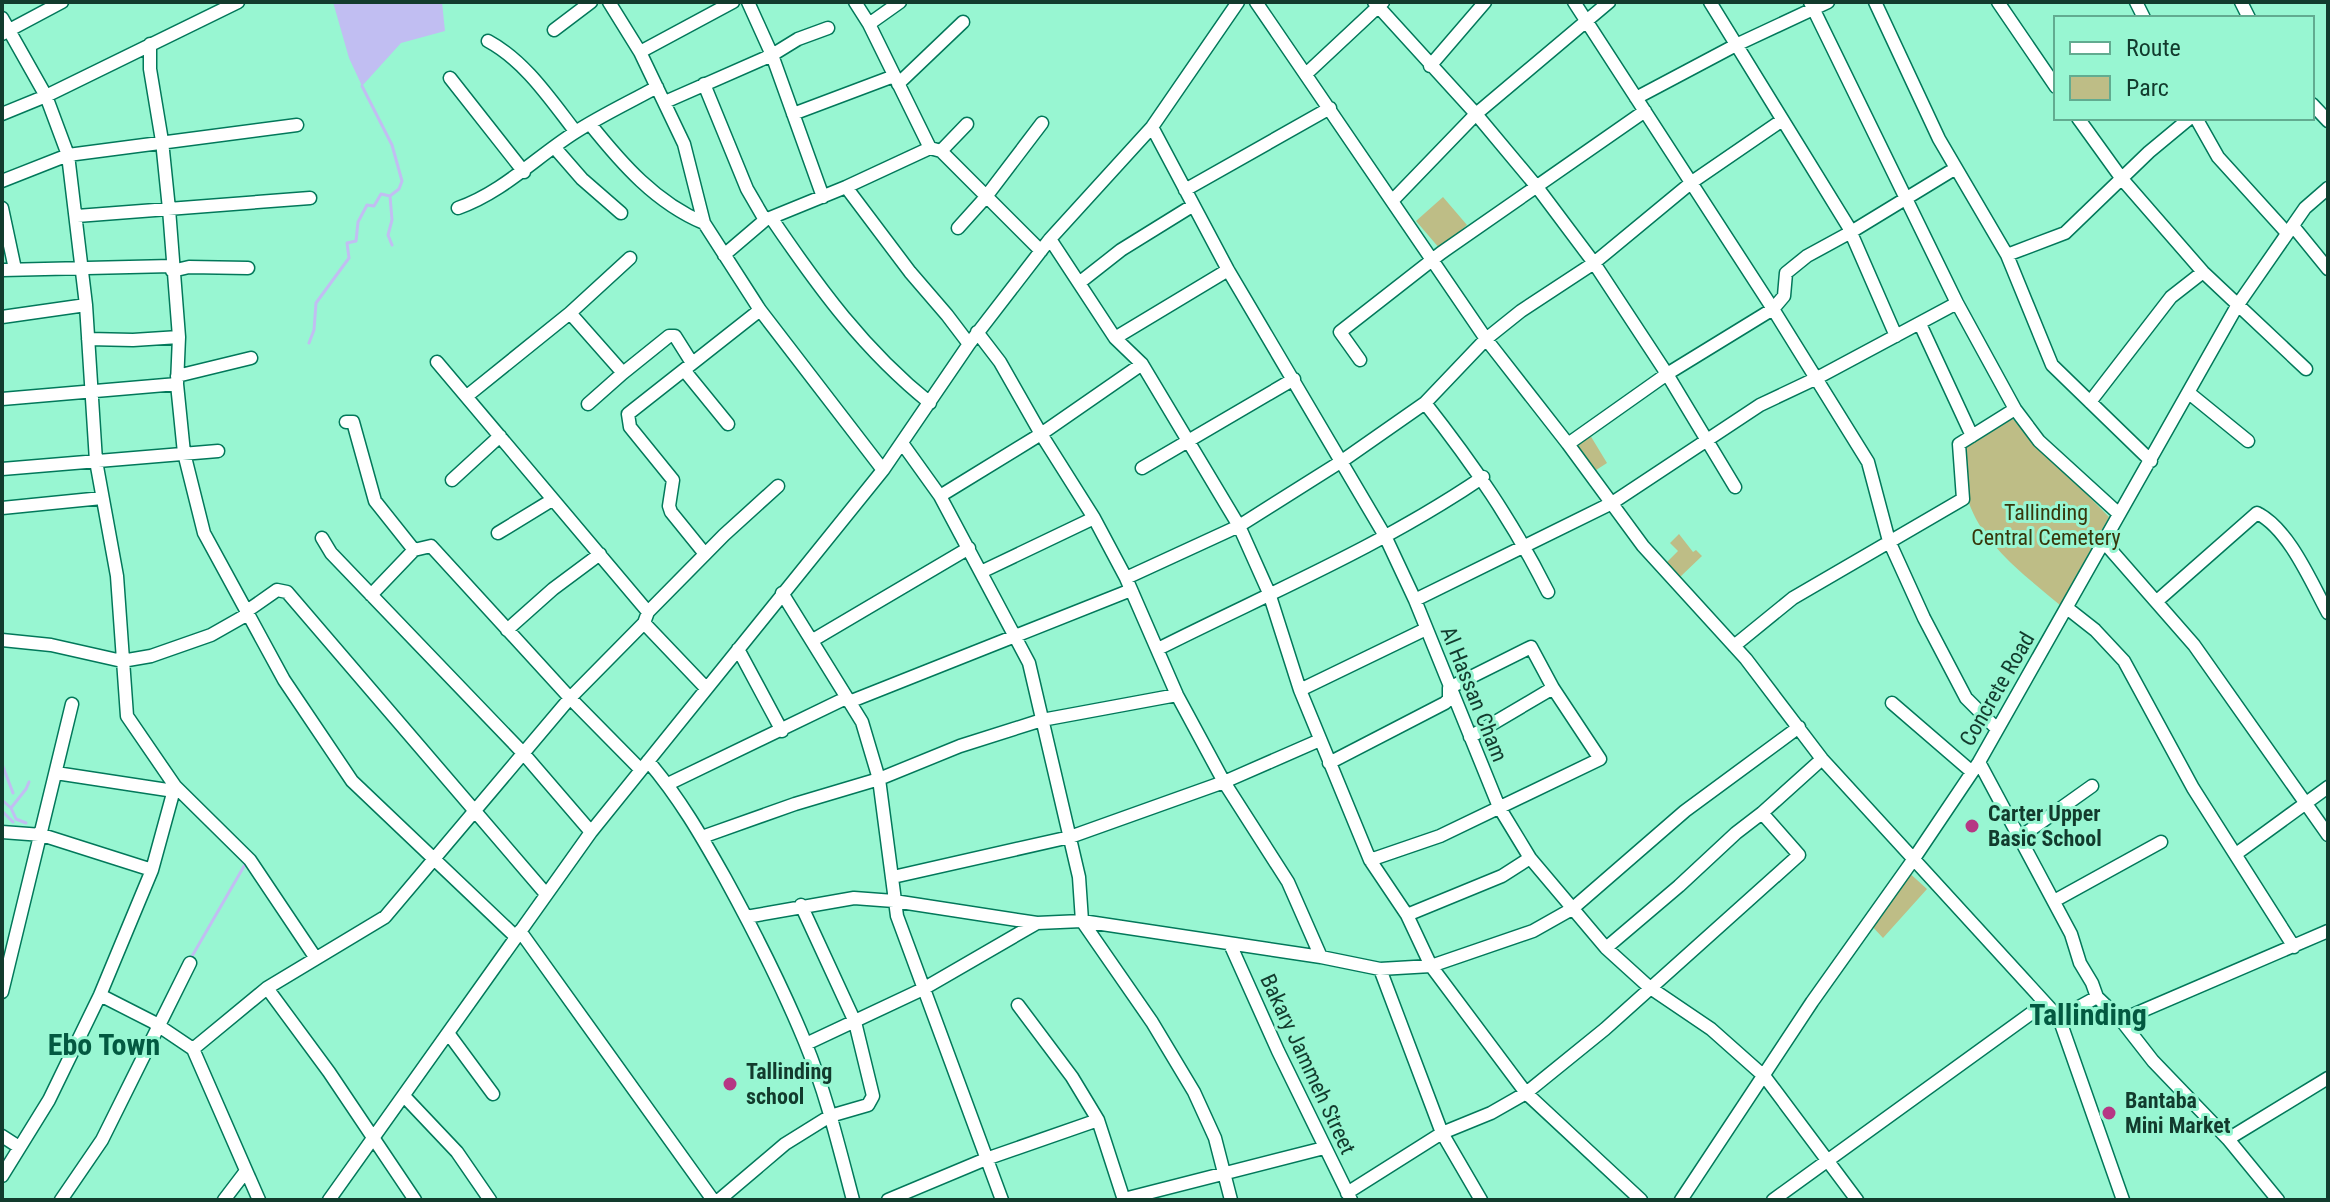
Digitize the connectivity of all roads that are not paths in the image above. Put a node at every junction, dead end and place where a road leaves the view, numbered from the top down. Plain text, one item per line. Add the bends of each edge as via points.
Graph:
1 (62, 2) edge
2 (238, 2) edge
3 (591, 2) edge
4 (609, 2) edge
5 (733, 2) edge
6 (766, 2) edge
7 (855, 2) edge
8 (900, 2) edge
9 (1238, 2) edge
10 (1256, 2) edge
11 (1485, 2) edge
12 (1574, 2) edge
13 (1609, 2) edge
14 (1710, 2) edge
15 (1828, 2) edge
16 (1875, 2) edge
17 (1998, 2) edge
18 (1378, 3) edge
19 (750, 5) edge
20 (1812, 6) edge
21 (963, 22) dead end
22 (1586, 22) junction
23 (869, 24) junction
24 (5, 27) edge
25 (828, 28) dead end
26 (554, 30) dead end
27 (488, 41) dead end
28 (150, 44) junction
29 (1736, 45) junction
30 (640, 52) junction
31 (772, 55) junction
32 (1430, 66) junction
33 (1306, 74) junction
34 (450, 78) dead end
35 (896, 80) junction
36 (704, 84) junction
37 (2054, 84) edge
38 (657, 87) junction
39 (46, 96) junction
40 (1636, 98) junction
41 (665, 102) junction
42 (2314, 106) edge
43 (1330, 108) junction
44 (1645, 111) junction
45 (2, 114) edge
46 (793, 114) junction
47 (1476, 114) junction
48 (2079, 120) edge
49 (2190, 120) edge
50 (2194, 120) edge
51 (1781, 121) junction
52 (2328, 121) edge
53 (1042, 123) dead end
54 (590, 124) junction
55 (967, 124) dead end
56 (297, 125) dead end
57 (1152, 127) junction
58 (575, 131) junction
59 (162, 141) junction
60 (555, 148) junction
61 (935, 150) junction
62 (68, 155) junction
63 (1956, 168) junction
64 (524, 172) junction
65 (2122, 179) junction
66 (2, 181) edge
67 (1692, 182) junction
68 (846, 187) junction
69 (1537, 187) junction
70 (2328, 188) edge
71 (1185, 190) junction
72 (823, 197) junction
73 (310, 198) dead end
74 (985, 198) junction
75 (1907, 198) junction
76 (1393, 200) junction
77 (1192, 206) junction
78 (2, 208) edge
79 (458, 208) dead end
80 (169, 209) junction
81 (621, 213) dead end
82 (77, 216) junction
83 (768, 220) junction
84 (704, 223) junction
85 (958, 228) dead end
86 (2290, 229) junction
87 (1851, 232) junction
88 (1050, 239) junction
89 (1041, 251) junction
90 (724, 255) junction
91 (2007, 255) junction
92 (630, 258) dead end
93 (1432, 262) junction
94 (1594, 263) junction
95 (82, 267) junction
96 (172, 268) junction
97 (248, 268) dead end
98 (8, 269) edge
99 (2328, 269) edge
100 (1228, 270) junction
101 (2203, 272) junction
102 (1079, 283) junction
103 (1957, 303) junction
104 (86, 305) junction
105 (2237, 306) junction
106 (1773, 309) junction
107 (760, 310) junction
108 (570, 313) junction
109 (2, 317) edge
110 (1920, 324) junction
111 (977, 332) junction
112 (1896, 336) junction
113 (179, 337) junction
114 (1115, 338) junction
115 (88, 339) junction
116 (1486, 339) junction
117 (969, 344) junction
118 (251, 358) dead end
119 (1360, 360) dead end
120 (437, 362) dead end
121 (1142, 364) junction
122 (688, 367) junction
123 (2306, 369) dead end
124 (623, 373) junction
125 (1667, 374) junction
126 (1817, 378) junction
127 (1294, 379) junction
128 (177, 380) junction
129 (90, 391) junction
130 (2189, 393) junction
131 (467, 396) junction
132 (2, 399) edge
133 (2090, 402) junction
134 (930, 403) junction
135 (1425, 403) junction
136 (588, 404) dead end
137 (2015, 409) junction
138 (346, 422) dead end
139 (728, 424) dead end
140 (1041, 434) junction
141 (500, 436) junction
142 (1972, 436) junction
143 (1188, 439) junction
144 (2248, 441) dead end
145 (1705, 442) junction
146 (902, 443) junction
147 (1568, 444) junction
148 (218, 451) dead end
149 (184, 453) junction
150 (96, 461) junction
151 (1342, 461) junction
152 (2151, 461) junction
153 (1142, 468) dead end
154 (2, 469) edge
155 (883, 470) junction
156 (1483, 477) junction
157 (452, 480) dead end
158 (778, 486) dead end
159 (1735, 487) dead end
160 (940, 496) junction
161 (102, 498) junction
162 (552, 500) junction
163 (1612, 503) junction
164 (2, 508) edge
165 (2119, 514) junction
166 (1094, 518) junction
167 (1239, 526) junction
168 (498, 533) dead end
169 (1385, 536) junction
170 (322, 538) dead end
171 (1889, 541) junction
172 (2103, 541) junction
173 (1525, 546) junction
174 (969, 548) junction
175 (414, 550) junction
176 (600, 554) junction
177 (705, 554) junction
178 (981, 572) junction
179 (1128, 584) junction
180 (1548, 592) dead end
181 (782, 593) junction
182 (1269, 593) junction
183 (371, 595) junction
184 (1415, 600) junction
185 (2157, 601) junction
186 (2067, 608) junction
187 (248, 613) junction
188 (2328, 613) edge
189 (646, 618) junction
190 (1426, 629) junction
191 (507, 630) junction
192 (1016, 636) junction
193 (2, 640) edge
194 (813, 640) junction
195 (1734, 646) junction
196 (738, 649) junction
197 (1158, 649) junction
198 (122, 661) junction
199 (705, 687) junction
200 (1449, 688) junction
201 (1553, 688) junction
202 (1300, 690) junction
203 (1177, 695) junction
204 (570, 698) junction
205 (848, 700) junction
206 (1892, 703) dead end
207 (72, 704) dead end
208 (1042, 720) junction
209 (1799, 727) junction
210 (1997, 729) junction
211 (782, 731) junction
212 (1470, 737) junction
213 (1320, 740) junction
214 (523, 753) junction
215 (1822, 759) junction
216 (1329, 763) junction
217 (644, 766) junction
218 (1975, 767) junction
219 (56, 773) junction
220 (879, 779) junction
221 (1224, 782) junction
222 (668, 784) junction
223 (2092, 786) dead end
224 (2328, 787) edge
225 (174, 789) junction
226 (2307, 802) junction
227 (1499, 807) junction
228 (475, 811) junction
229 (1762, 813) junction
230 (2, 832) edge
231 (591, 832) junction
232 (42, 835) junction
233 (2328, 835) edge
234 (702, 837) junction
235 (1070, 837) junction
236 (2019, 838) junction
237 (2161, 842) dead end
238 (2236, 854) junction
239 (1530, 858) junction
240 (434, 860) junction
241 (1370, 860) junction
242 (1913, 860) junction
243 (152, 870) junction
244 (893, 877) junction
245 (546, 894) junction
246 (894, 901) junction
247 (2054, 901) junction
248 (801, 905) junction
249 (1572, 909) junction
250 (1407, 915) junction
251 (746, 917) junction
252 (1082, 921) junction
253 (1037, 923) junction
254 (2328, 931) edge
255 (518, 934) junction
256 (1230, 944) junction
257 (2294, 947) junction
258 (1606, 948) junction
259 (315, 957) junction
260 (1321, 957) junction
261 (190, 963) dead end
262 (1431, 966) junction
263 (1380, 969) junction
264 (1649, 987) junction
265 (267, 988) junction
266 (923, 989) junction
267 (2, 992) edge
268 (100, 995) junction
269 (2097, 997) junction
270 (2044, 1004) junction
271 (1018, 1005) dead end
272 (2059, 1018) junction
273 (2121, 1020) junction
274 (855, 1022) junction
275 (158, 1026) junction
276 (448, 1033) junction
277 (806, 1044) junction
278 (193, 1049) junction
279 (1765, 1077) junction
280 (2328, 1078) edge
281 (1526, 1093) junction
282 (493, 1094) dead end
283 (404, 1096) junction
284 (830, 1116) junction
285 (1098, 1120) junction
286 (1442, 1133) junction
287 (2, 1136) edge
288 (372, 1138) junction
289 (2228, 1139) junction
290 (19, 1147) junction
291 (1324, 1148) junction
292 (986, 1159) junction
293 (1828, 1161) junction
294 (246, 1171) junction
295 (1225, 1173) junction
296 (2, 1176) edge
297 (1349, 1196) edge
298 (333, 1198) edge
299 (61, 1200) edge
300 (224, 1200) edge
301 (259, 1200) edge
302 (415, 1200) edge
303 (490, 1200) edge
304 (713, 1200) edge
305 (719, 1200) edge
306 (853, 1200) edge
307 (888, 1200) edge
308 (1002, 1200) edge
309 (1124, 1200) edge
310 (1231, 1200) edge
311 (1481, 1200) edge
312 (1641, 1200) edge
313 (1681, 1200) edge
314 (1773, 1200) edge
315 (1857, 1200) edge
316 (2123, 1200) edge
317 (2278, 1200) edge

1 - 24 street
2 - 28 street
3 - 26 street
4 - 30 street
5 - 30 street
6 - 19 street
7 - 23 street
8 - 23 street
9 - 57 street
10 - 33 street
11 - 32 street
12 - 22 street
13 - 22 street
14 - 29 street
15 - 20 street
16 - 63 street
17 - 37 street
18 - 32 street
18 - 33 street
19 - 31 street
20 - 29 street
20 - 75 street
21 - 35 street
22 - 40 street
22 - 47 street
23 - 35 street
24 - 39 street
25 - 31 street
27 - 58 street via 545,91
28 - 39 street
28 - 59 street
29 - 40 street
29 - 51 street
30 - 38 street
31 - 36 street
31 - 46 street
32 - 47 street
33 - 43 street
34 - 64 street
35 - 46 street
35 - 61 street
36 - 41 street
36 - 83 street via 747,189
38 - 41 street
38 - 54 street
39 - 45 street
39 - 62 street
40 - 44 street
41 - 84 street via 684,144
42 - 52 street
43 - 71 street
43 - 76 street
44 - 67 street
44 - 69 street
46 - 72 street
47 - 69 street
47 - 76 street
48 - 65 street
49 - 65 street
50 - 86 street via 2218,157
51 - 67 street
51 - 87 street
53 - 74 street
54 - 58 street
54 - 84 street via 649,188
55 - 61 street
56 - 59 street
57 - 71 street, Al Hassan Cham
57 - 88 street
58 - 60 street
59 - 62 street
59 - 80 street
60 - 64 street
60 - 81 street
61 - 68 street
61 - 74 street
62 - 66 street
62 - 82 street
63 - 75 street
63 - 91 street
64 - 79 street
65 - 91 street via 2065,233
65 - 101 street
67 - 94 street
67 - 106 street
68 - 72 street
68 - 117 street
69 - 93 street
69 - 94 street
70 - 86 street, Concrete Road
71 - 77 street, Al Hassan Cham
72 - 83 street
73 - 80 street
74 - 85 street
74 - 89 street
75 - 87 street
75 - 103 street
76 - 93 street
77 - 100 street, Al Hassan Cham
77 - 102 street
78 - 98 street
80 - 82 street
80 - 96 street
82 - 95 street
83 - 90 street
83 - 134 street via 861,339
84 - 90 street
86 - 99 street
86 - 105 street, Concrete Road
87 - 106 street via 1786,273 1784,296
87 - 112 street
88 - 89 street
88 - 102 street
89 - 111 street
90 - 107 street
91 - 133 street via 2052,365
92 - 108 street
93 - 116 street
93 - 119 street via 1340,332
94 - 116 street
94 - 125 street
95 - 96 street
95 - 98 street
95 - 104 street
96 - 97 street
96 - 113 street
100 - 114 street
100 - 127 street, Al Hassan Cham
101 - 105 street
101 - 133 street via 2171,297
102 - 114 street
103 - 110 street
103 - 137 street
104 - 109 street
104 - 115 street
105 - 123 street
105 - 130 street, Concrete Road
106 - 125 street
106 - 126 street
107 - 122 street
107 - 155 street
108 - 124 street
108 - 131 street
110 - 112 street
110 - 142 street
111 - 117 street
111 - 140 street
112 - 126 street
113 - 115 street
113 - 128 street
114 - 121 street
115 - 129 street
116 - 135 street
116 - 147 street
117 - 134 street
118 - 128 street
120 - 131 street
121 - 140 street
121 - 143 street
122 - 124 street via 673,335
122 - 139 street
122 - 177 street via 628,414 628,420 673,480 671,512
124 - 136 street
125 - 145 street
125 - 147 street
126 - 145 street via 1760,405
126 - 171 street via 1868,462
127 - 143 street
127 - 151 street, Al Hassan Cham
128 - 129 street
128 - 149 street
129 - 132 street
129 - 150 street
130 - 144 street
130 - 152 street, Concrete Road
131 - 141 street
133 - 152 street
134 - 146 street
135 - 151 street
135 - 156 street
137 - 142 street
137 - 165 street via 2039,441
138 - 175 street via 356,427 375,501
140 - 160 street
140 - 166 street
141 - 157 street
141 - 162 street
142 - 171 street via 1959,444 1963,499
143 - 153 street
143 - 167 street
145 - 159 street
145 - 163 street
146 - 155 street
146 - 160 street
147 - 163 street
148 - 149 street
149 - 150 street
149 - 187 street via 204,533
150 - 154 street
150 - 161 street
151 - 167 street
151 - 169 street, Al Hassan Cham
152 - 165 street, Concrete Road
155 - 181 street
156 - 169 street
156 - 173 street
158 - 177 street
160 - 174 street
161 - 164 street
161 - 198 street via 117,576
162 - 168 street
162 - 176 street
163 - 173 street
163 - 195 street via 1643,546
165 - 172 street, Concrete Road
166 - 178 street
166 - 179 street
167 - 179 street
167 - 182 street
169 - 182 street
169 - 184 street, Al Hassan Cham
170 - 183 street
171 - 195 street via 1793,598
171 - 210 street via 1966,698
172 - 185 street
172 - 186 street, Concrete Road
173 - 180 street
173 - 184 street
174 - 178 street
174 - 194 street
175 - 183 street
175 - 191 street via 431,546
176 - 189 street
176 - 191 street
177 - 189 street
178 - 192 street
179 - 192 street
179 - 197 street
181 - 194 street
181 - 196 street
182 - 197 street
182 - 202 street
183 - 214 street
184 - 190 street, Al Hassan Cham
185 - 188 street via 2257,513 2295,552
185 - 226 street
186 - 210 street, Concrete Road
186 - 238 street via 2124,661 2193,788
187 - 198 street via 211,635
187 - 228 street via 277,590 287,592
187 - 240 street via 284,680 352,781
189 - 199 street
189 - 204 street
190 - 200 street, Al Hassan Cham
190 - 202 street
191 - 204 street
192 - 205 street
192 - 208 street via 1029,663
193 - 198 street
194 - 205 street
195 - 209 street
196 - 199 street
196 - 211 street
197 - 203 street
198 - 225 street via 127,716
199 - 217 street
200 - 201 street via 1531,647
200 - 212 street, Al Hassan Cham
200 - 216 street via 1445,703
201 - 212 street
201 - 227 street via 1600,759
202 - 213 street
203 - 208 street
203 - 221 street
204 - 214 street
204 - 217 street
205 - 211 street
205 - 220 street via 862,722
206 - 218 street
207 - 219 street
208 - 220 street
208 - 235 street
209 - 215 street
209 - 249 street via 1685,811
210 - 218 street, Concrete Road
211 - 222 street
212 - 227 street, Al Hassan Cham
213 - 216 street
213 - 221 street
214 - 228 street
214 - 231 street
215 - 229 street
215 - 242 street
216 - 241 street
217 - 222 street
217 - 231 street
218 - 236 street
218 - 242 street, Concrete Road
219 - 225 street
219 - 232 street
220 - 234 street
220 - 244 street
221 - 235 street
221 - 260 street via 1288,882
222 - 234 street
223 - 236 street
224 - 226 street
225 - 243 street
225 - 259 street via 250,860
226 - 233 street
226 - 238 street
227 - 239 street, Al Hassan Cham
227 - 241 street via 1440,836
228 - 240 street
228 - 245 street
229 - 258 street
229 - 264 street via 1799,855
230 - 232 street
231 - 245 street
232 - 243 street
232 - 267 street
234 - 251 street
235 - 244 street
235 - 252 street
236 - 247 street
237 - 247 street
238 - 257 street
239 - 249 street, Al Hassan Cham
239 - 250 street via 1502,876
240 - 255 street
240 - 259 street via 385,917
241 - 250 street
242 - 270 street
242 - 279 street, Concrete Road
243 - 268 street
244 - 246 street
245 - 255 street
246 - 248 street via 854,898
246 - 253 street
246 - 266 street
247 - 269 street
248 - 251 street
248 - 274 street
249 - 258 street, Al Hassan Cham
249 - 262 street via 1533,931
250 - 262 street
251 - 277 street
252 - 253 street
252 - 256 street
252 - 295 street via 1194,1092
253 - 266 street
254 - 257 street
255 - 276 street
255 - 304 street
256 - 260 street
256 - 291 street, Bakary Jammeh Street
257 - 273 street
258 - 264 street, Al Hassan Cham
259 - 265 street
260 - 263 street
261 - 275 street
262 - 263 street
262 - 281 street
263 - 286 street
264 - 279 street, Al Hassan Cham via 1711,1029
264 - 281 street
265 - 278 street
265 - 288 street
266 - 274 street
266 - 292 street
268 - 275 street
268 - 290 street via 49,1100
269 - 272 street
269 - 273 street
270 - 272 street
270 - 293 street
271 - 285 street
272 - 316 street
273 - 289 street
274 - 277 street
274 - 284 street via 873,1096 868,1105
275 - 278 street
275 - 299 street via 102,1140
276 - 282 street
276 - 283 street
277 - 284 street
278 - 294 street
279 - 293 street, Al Hassan Cham
279 - 313 street, Concrete Road
280 - 289 street
281 - 286 street
281 - 312 street
283 - 288 street
283 - 303 street via 457,1152
284 - 305 street via 785,1144
284 - 306 street
285 - 292 street
285 - 309 street
286 - 297 street
286 - 311 street
287 - 290 street
288 - 298 street
288 - 302 street
289 - 317 street
290 - 296 street
291 - 295 street
291 - 297 street, Bakary Jammeh Street
292 - 307 street
292 - 308 street
293 - 314 street
293 - 315 street, Al Hassan Cham
294 - 300 street
294 - 301 street
295 - 309 street
295 - 310 street

